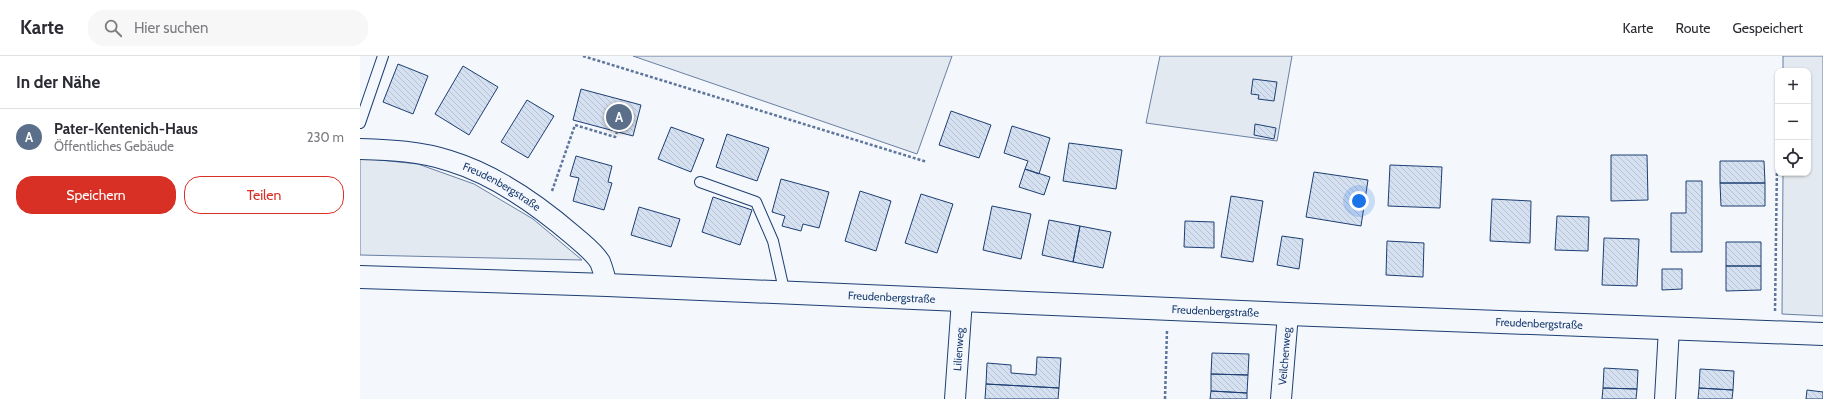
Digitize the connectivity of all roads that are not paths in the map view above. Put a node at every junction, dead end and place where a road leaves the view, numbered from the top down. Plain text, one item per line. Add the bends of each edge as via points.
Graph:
1 (383, 56) edge
2 (360, 123) edge
3 (360, 149) edge
4 (700, 182) dead end
5 (360, 277) edge
6 (607, 285) junction
7 (786, 294) junction
8 (962, 300) junction
9 (1288, 314) junction
10 (1669, 328) junction
11 (1823, 334) edge
12 (955, 399) edge
13 (1282, 399) edge
14 (1665, 399) edge

1 - 2 lane
3 - 6 street, Freudenbergstraße via 409,151 451,161 489,177 545,212 587,248 600,262
4 - 7 lane via 756,202 774,241
5 - 6 street, Freudenbergstraße
6 - 7 street, Freudenbergstraße
7 - 8 street, Freudenbergstraße
8 - 9 street, Freudenbergstraße
8 - 12 street, Lilienweg
9 - 10 street, Freudenbergstraße
9 - 13 street, Veilchenweg
10 - 11 street, Freudenbergstraße
10 - 14 street

